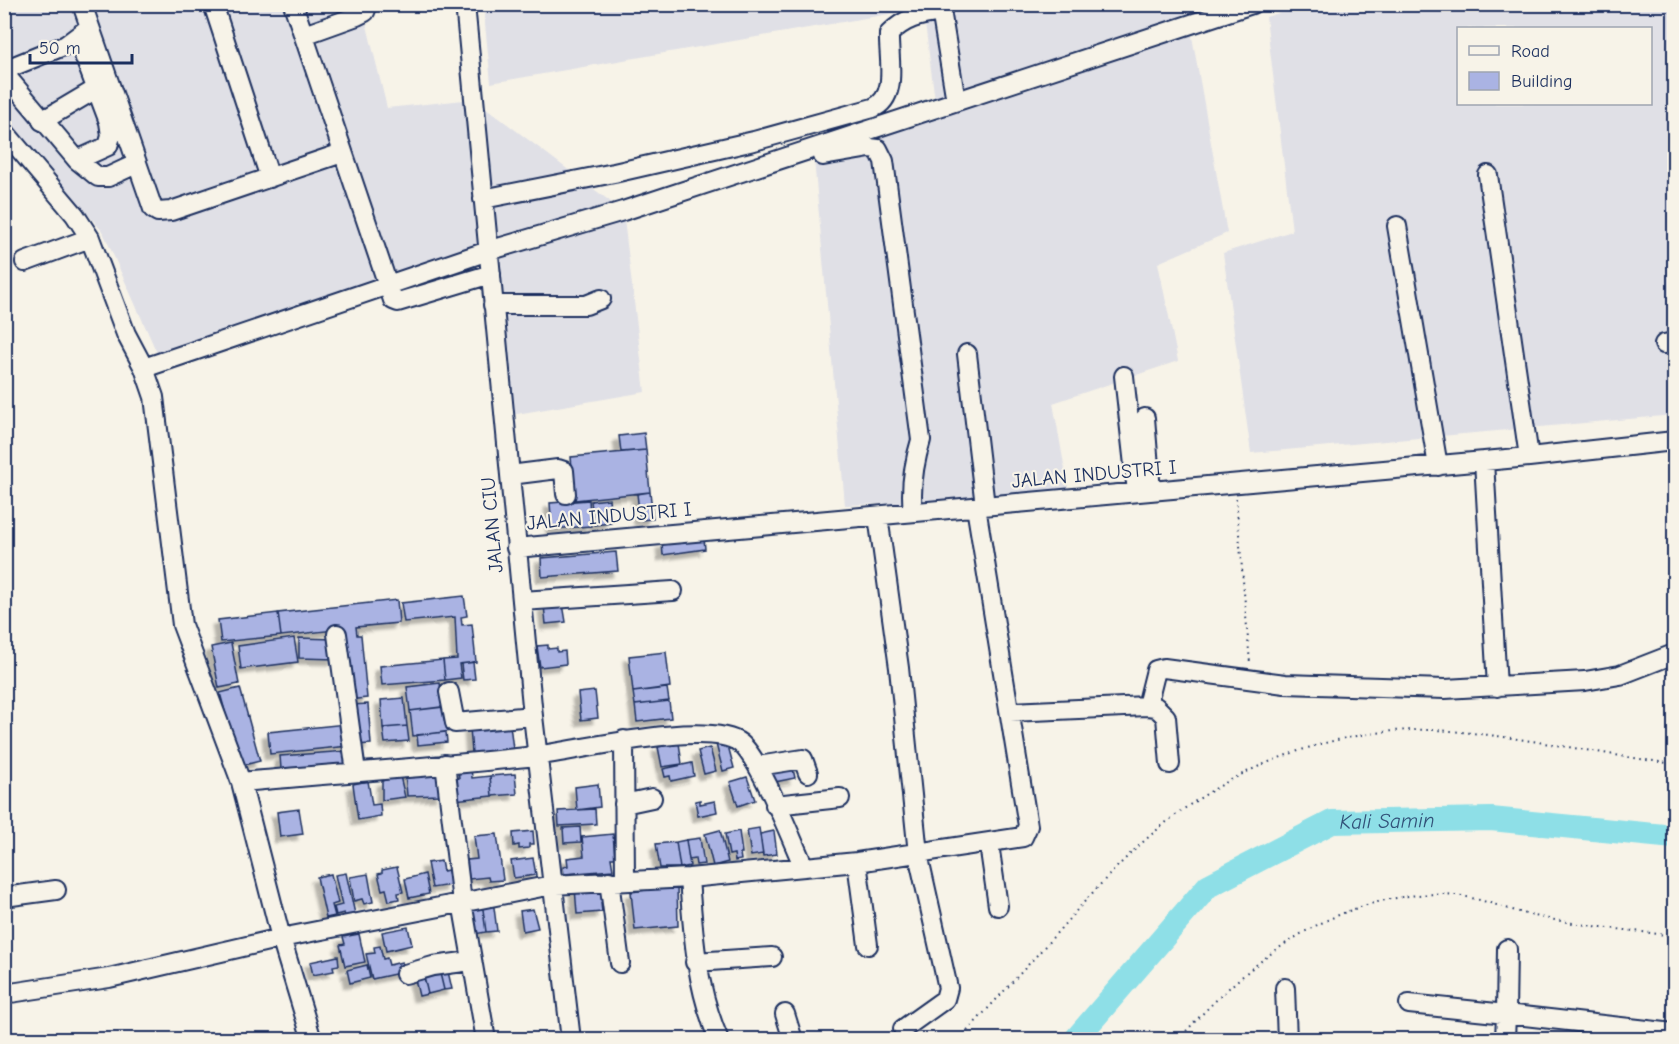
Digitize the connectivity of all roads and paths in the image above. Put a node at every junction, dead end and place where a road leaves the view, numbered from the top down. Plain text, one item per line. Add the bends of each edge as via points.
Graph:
1 (82, 4) edge
2 (213, 4) edge
3 (293, 4) edge
4 (368, 4) edge
5 (465, 4) edge
6 (1252, 4) edge
7 (941, 8) edge
8 (83, 32) junction
9 (304, 35) junction
10 (96, 90) junction
11 (956, 101) junction
12 (42, 120) junction
13 (4, 131) edge
14 (342, 153) junction
15 (823, 156) dead end
16 (77, 160) junction
17 (136, 164) junction
18 (1488, 175) dead end
19 (270, 178) junction
20 (483, 199) junction
21 (1397, 226) dead end
22 (90, 238) junction
23 (488, 251) junction
24 (26, 262) dead end
25 (491, 274) junction
26 (388, 285) junction
27 (601, 298) dead end
28 (494, 305) junction
29 (967, 354) dead end
30 (144, 368) junction
31 (1124, 376) dead end
32 (1145, 418) dead end
33 (1674, 441) edge
34 (1529, 458) junction
35 (1484, 462) junction
36 (1438, 466) junction
37 (510, 476) junction
38 (1234, 484) junction
39 (1144, 492) junction
40 (566, 494) dead end
41 (981, 506) junction
42 (913, 512) junction
43 (878, 516) junction
44 (516, 548) junction
45 (673, 591) dead end
46 (522, 601) junction
47 (337, 634) dead end
48 (1674, 654) edge
49 (1252, 680) junction
50 (1497, 687) junction
51 (449, 692) dead end
52 (1147, 706) junction
53 (1010, 712) junction
54 (533, 716) junction
55 (624, 740) junction
56 (538, 756) junction
57 (445, 764) junction
58 (1170, 764) dead end
59 (1674, 764) edge
60 (758, 766) junction
61 (356, 772) junction
62 (808, 773) dead end
63 (241, 782) junction
64 (652, 798) dead end
65 (840, 798) dead end
66 (624, 804) junction
67 (775, 805) junction
68 (989, 844) junction
69 (918, 854) junction
70 (857, 862) junction
71 (804, 867) junction
72 (689, 878) junction
73 (617, 881) junction
74 (552, 885) junction
75 (56, 890) dead end
76 (4, 897) edge
77 (462, 902) junction
78 (998, 906) dead end
79 (1674, 936) edge
80 (281, 938) junction
81 (868, 945) dead end
82 (1507, 949) dead end
83 (772, 957) dead end
84 (471, 961) junction
85 (695, 962) junction
86 (620, 963) dead end
87 (405, 974) dead end
88 (1285, 988) dead end
89 (4, 994) edge
90 (1409, 1004) dead end
91 (785, 1014) dead end
92 (1506, 1014) junction
93 (903, 1029) dead end
94 (1674, 1034) edge
95 (312, 1040) edge
96 (486, 1040) edge
97 (571, 1040) edge
98 (719, 1040) edge
99 (793, 1040) edge
100 (958, 1040) edge
101 (1179, 1040) edge
102 (1287, 1040) edge
103 (1505, 1040) edge

1 - 8 street
2 - 19 street
3 - 9 street
4 - 9 street via 365,12 357,16
5 - 20 street, JALAN CIU
6 - 11 street
7 - 11 street
7 - 20 street via 912,16 889,34 889,93 882,104 873,108 754,141
8 - 10 street
8 - 12 street via 66,45 8,70 8,78
8 - 17 street
9 - 14 street
10 - 12 street
10 - 16 street via 111,136 108,146
11 - 23 street via 623,211
12 - 16 street
13 - 22 street
14 - 19 street
14 - 26 street
15 - 42 street via 870,148 878,149 884,161 921,440 911,497
16 - 17 street via 98,177 108,177
17 - 19 street via 153,209 158,212
18 - 34 street
20 - 23 street, JALAN CIU
21 - 36 street
22 - 24 street
22 - 30 street via 126,334
23 - 25 street, JALAN CIU
23 - 26 street
25 - 26 street via 398,303
25 - 28 street, JALAN CIU
26 - 30 street
27 - 28 street via 586,305
28 - 37 street, JALAN CIU
29 - 41 street
30 - 63 street via 158,412 182,624
31 - 39 street
32 - 39 street
33 - 34 street, JALAN INDUSTRI I
34 - 35 street, JALAN INDUSTRI I
35 - 36 street, JALAN INDUSTRI I
35 - 50 street
36 - 38 street, JALAN INDUSTRI I
37 - 40 street via 564,471
37 - 44 street, JALAN CIU
38 - 39 street, JALAN INDUSTRI I
38 - 49 path
39 - 41 street, JALAN INDUSTRI I
41 - 42 street, JALAN INDUSTRI I
41 - 53 street
42 - 43 street, JALAN INDUSTRI I
43 - 44 street, JALAN INDUSTRI I
43 - 69 street via 901,678
44 - 46 street, JALAN CIU
45 - 46 street
46 - 54 street, JALAN CIU
47 - 61 street
48 - 50 street via 1620,675
49 - 50 street via 1405,690
49 - 52 street via 1175,668 1156,670
51 - 54 street via 455,723
52 - 53 street
52 - 58 street via 1156,707 1166,717
53 - 68 street via 1028,826 1026,834 1017,840
54 - 56 street, JALAN CIU
55 - 56 street
55 - 60 street via 727,737 740,743
55 - 66 street
56 - 57 street
56 - 74 street, JALAN CIU
57 - 61 street
57 - 77 street
59 - 100 path via 1448,730 1339,739 1281,759 1231,780 1177,814 1136,848
60 - 62 street via 803,759
60 - 67 street
61 - 63 street
63 - 80 street
64 - 66 street
65 - 67 street
66 - 73 street
67 - 71 street
68 - 69 street
68 - 78 street
69 - 70 street
69 - 93 street via 948,988 945,999
70 - 71 street
70 - 81 street
71 - 72 street
72 - 73 street
72 - 85 street
73 - 74 street
73 - 86 street
74 - 77 street
74 - 97 street, JALAN CIU
75 - 76 street
77 - 80 street
77 - 84 street
79 - 101 path via 1562,921 1488,901 1439,894 1390,898 1348,910 1270,952 1217,997
80 - 89 street via 109,978
80 - 95 street
82 - 92 street
83 - 85 street
84 - 87 street
84 - 96 street
85 - 98 street via 702,1021
88 - 102 street
90 - 92 street
91 - 99 street
92 - 94 street
92 - 103 street

